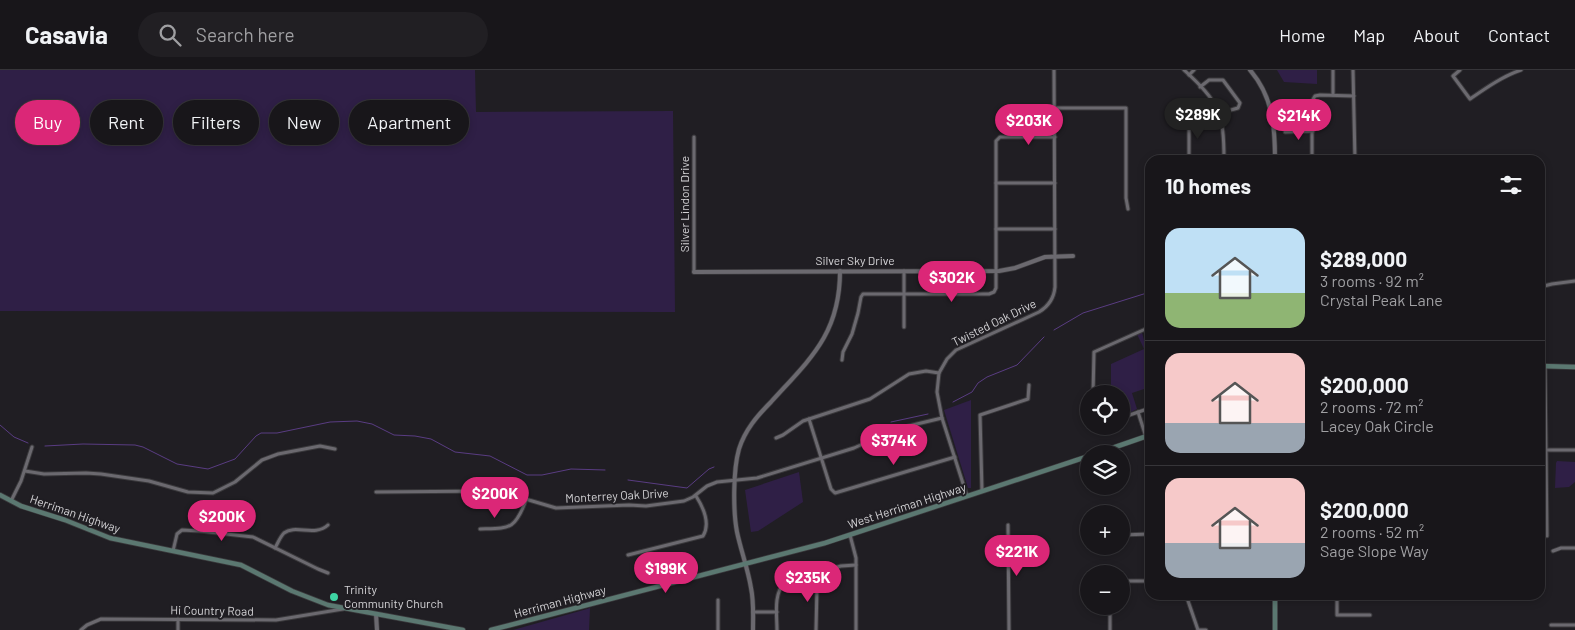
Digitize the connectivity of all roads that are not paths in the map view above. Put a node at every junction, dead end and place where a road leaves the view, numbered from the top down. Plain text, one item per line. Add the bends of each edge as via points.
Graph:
1 (1054, 70) edge
2 (1194, 70) edge
3 (1250, 70) edge
4 (1332, 70) edge
5 (1354, 70) edge
6 (1460, 70) edge
7 (1521, 70) edge
8 (1187, 72) edge
9 (1200, 86) junction
10 (1333, 95) junction
11 (1354, 96) junction
12 (1216, 106) junction
13 (1055, 108) junction
14 (1220, 113) junction
15 (1313, 131) junction
16 (1285, 132) dead end
17 (694, 136) dead end
18 (1055, 137) junction
19 (1189, 155) edge
20 (1224, 155) edge
21 (1275, 155) edge
22 (1312, 155) edge
23 (1355, 155) edge
24 (996, 183) junction
25 (1055, 183) junction
26 (1128, 209) dead end
27 (996, 229) junction
28 (1055, 229) junction
29 (1055, 256) junction
30 (1073, 256) dead end
31 (840, 271) junction
32 (904, 271) junction
33 (995, 271) junction
34 (694, 272) joint
35 (1575, 282) edge
36 (1545, 286) edge
37 (904, 294) junction
38 (904, 327) dead end
39 (1145, 329) edge
40 (842, 360) dead end
41 (1545, 366) edge
42 (1575, 366) edge
43 (939, 373) junction
44 (1029, 385) dead end
45 (1093, 385) edge
46 (1145, 410) edge
47 (1138, 412) junction
48 (1130, 415) edge
49 (942, 418) junction
50 (809, 419) junction
51 (1145, 429) edge
52 (1145, 437) edge
53 (776, 438) dead end
54 (1122, 445) edge
55 (32, 447) dead end
56 (335, 449) dead end
57 (1545, 450) joint
58 (1575, 450) edge
59 (955, 457) junction
60 (822, 458) junction
61 (1080, 459) edge
62 (25, 471) junction
63 (735, 481) junction
64 (982, 491) junction
65 (376, 492) dead end
66 (0, 495) edge
67 (696, 496) junction
68 (967, 496) junction
69 (526, 500) junction
70 (11, 501) junction
71 (328, 525) dead end
72 (1008, 525) dead end
73 (480, 529) dead end
74 (1130, 534) edge
75 (1145, 534) edge
76 (850, 535) junction
77 (1547, 536) dead end
78 (837, 539) joint
79 (276, 548) junction
80 (1575, 548) edge
81 (1553, 551) dead end
82 (173, 552) junction
83 (628, 555) dead end
84 (745, 563) junction
85 (856, 565) junction
86 (328, 573) dead end
87 (814, 574) junction
88 (1130, 581) edge
89 (1145, 581) edge
90 (718, 600) dead end
91 (1188, 600) edge
92 (1275, 600) edge
93 (1337, 600) edge
94 (344, 609) junction
95 (753, 612) junction
96 (777, 612) junction
97 (376, 614) junction
98 (1110, 615) edge
99 (1370, 615) dead end
100 (178, 619) junction
101 (1551, 625) dead end
102 (1575, 625) edge
103 (81, 630) edge
104 (178, 630) edge
105 (376, 630) edge
106 (463, 630) edge
107 (491, 630) edge
108 (718, 630) edge
109 (753, 630) edge
110 (777, 630) edge
111 (816, 630) edge
112 (856, 630) edge
113 (1009, 630) edge
114 (1110, 630) edge
115 (1198, 630) edge
116 (1206, 630) edge
117 (1275, 630) edge

1 - 13 street, Twisted Oak Drive
2 - 8 street
3 - 21 street via 1271,108
4 - 10 street
5 - 11 street
6 - 7 street via 1453,76 1470,99
8 - 9 street
9 - 12 street
9 - 14 street via 1209,80 1223,80 1240,102 1238,108
10 - 11 street
10 - 15 street via 1315,96 1312,101
11 - 23 street
12 - 14 street
12 - 19 street via 1189,118
13 - 18 street, Twisted Oak Drive
13 - 26 street via 1126,108
14 - 20 street
15 - 16 street
15 - 22 street
17 - 34 street, Silver Lindon Drive
18 - 24 street via 998,138
18 - 25 street, Twisted Oak Drive
24 - 25 street
24 - 27 street
25 - 28 street, Twisted Oak Drive
27 - 28 street
27 - 33 street
28 - 29 street, Twisted Oak Drive
29 - 30 street, Silver Sky Drive
29 - 33 street, Silver Sky Drive
29 - 43 street, Twisted Oak Drive via 1055,290 1046,308 956,350
31 - 32 street, Silver Sky Drive
31 - 34 street, Silver Sky Drive
31 - 63 street via 838,299 828,332 814,353 749,427 738,454
32 - 33 street, Silver Sky Drive
32 - 37 street
33 - 37 street via 995,290 991,294
35 - 36 street
37 - 38 street
37 - 40 street via 862,295
39 - 45 street via 1094,352
41 - 42 main road
43 - 49 street via 937,392
43 - 50 street via 913,373 864,402
44 - 64 street via 1028,398 980,415
46 - 47 street
47 - 48 street
47 - 51 street
49 - 59 street
49 - 60 street, Monterrey Oak Drive via 896,429
50 - 53 street
50 - 60 street
52 - 54 main road
55 - 62 street
56 - 62 street via 320,446 278,454 262,460 235,482 212,493 188,492 149,481 86,472 44,474
57 - 58 street
57 - 77 street
59 - 60 street via 838,493 831,488
59 - 68 street
60 - 63 street, Monterrey Oak Drive via 757,478
61 - 64 main road
62 - 70 street
63 - 67 street, Monterrey Oak Drive via 712,484
63 - 84 street via 736,522
64 - 68 main road, West Herriman Highway
65 - 69 street, Monterrey Oak Drive via 490,491
66 - 70 main road, Herriman Highway
67 - 69 street, Monterrey Oak Drive via 684,501 646,506 567,508
67 - 83 street via 705,515 704,536
68 - 76 main road, West Herriman Highway
69 - 73 street via 514,524 505,528
70 - 82 main road, Herriman Highway via 110,538
71 - 79 street via 319,530 286,532
72 - 113 street
74 - 75 street
76 - 78 main road, West Herriman Highway
76 - 85 street
78 - 84 main road, Herriman Highway
79 - 82 street via 249,536 182,530 177,534
79 - 86 street
80 - 81 street
82 - 94 main road, Herriman Highway via 241,565 301,596
84 - 95 street via 752,589
84 - 107 main road, Herriman Highway
85 - 87 street
85 - 112 street
87 - 96 street via 782,584 777,595
87 - 111 street via 817,587
88 - 89 street
90 - 108 street
91 - 115 street
92 - 117 main road
93 - 99 street via 1337,615
94 - 97 main road, Herriman Highway
94 - 100 street, Hi Country Road via 276,620
95 - 96 street
95 - 109 street
96 - 110 street
97 - 105 street
97 - 106 main road, Herriman Highway
98 - 114 street
100 - 103 street, Hi Country Road via 101,619
100 - 104 street
101 - 102 street
115 - 116 street

